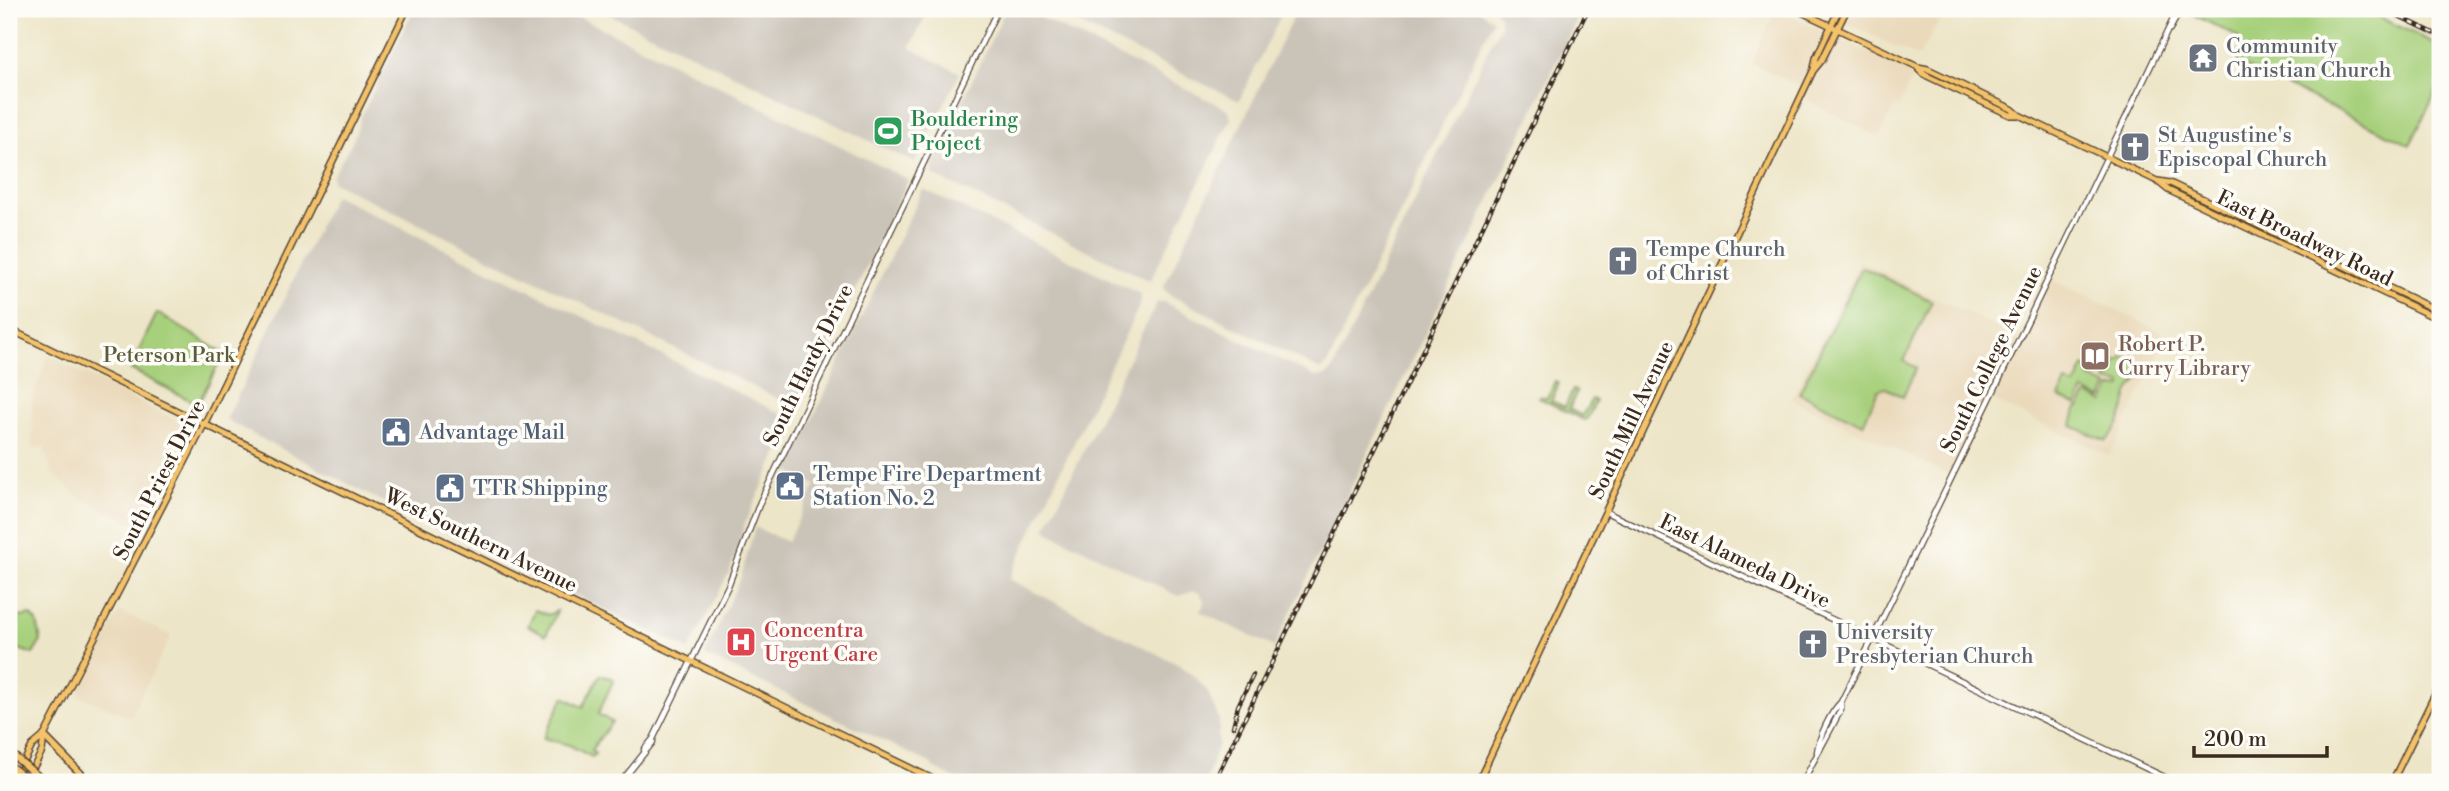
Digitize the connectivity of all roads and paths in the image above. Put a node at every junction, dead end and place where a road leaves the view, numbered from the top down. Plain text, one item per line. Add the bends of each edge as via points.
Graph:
1 (407, 9) edge
2 (998, 9) edge
3 (1795, 9) edge
4 (1839, 9) edge
5 (1847, 9) edge
6 (2179, 9) edge
7 (1834, 28) junction
8 (2108, 158) junction
9 (2157, 181) junction
10 (2440, 312) edge
11 (2440, 320) edge
12 (9, 329) edge
13 (205, 424) junction
14 (1606, 512) junction
15 (1872, 639) junction
16 (692, 661) junction
17 (2440, 684) edge
18 (44, 736) junction
19 (9, 752) edge
20 (9, 765) edge
21 (9, 775) edge
22 (16, 782) edge
23 (26, 782) edge
24 (32, 782) edge
25 (45, 782) edge
26 (89, 782) edge
27 (621, 782) edge
28 (939, 782) edge
29 (1478, 782) edge
30 (1802, 782) edge
31 (2175, 782) edge
32 (2392, 782) edge

1 - 13 main road, South Priest Drive
2 - 16 street, South Hardy Drive via 760,502 728,586
3 - 7 main road, East Broadway Road
4 - 7 main road, South Mill Avenue
5 - 7 main road, South Mill Avenue
6 - 8 street, South College Avenue
7 - 8 main road, East Broadway Road
7 - 14 main road, South Mill Avenue
8 - 9 main road, East Broadway Road
8 - 15 street, South College Avenue
9 - 10 main road, East Broadway Road via 2170,183
9 - 11 main road, East Broadway Road
12 - 13 main road, West Southern Avenue
13 - 16 main road, West Southern Avenue
13 - 18 main road, South Priest Drive
14 - 15 street, East Alameda Drive
14 - 29 main road, South Mill Avenue
15 - 30 street, South College Avenue
15 - 31 street, East Alameda Drive
16 - 27 street, South Hardy Drive via 653,739
16 - 28 main road, West Southern Avenue
17 - 32 main road
18 - 22 main road, South Priest Drive via 32,746
18 - 23 main road, South Priest Drive via 42,751
18 - 26 highway
19 - 25 highway, bridge
20 - 24 highway, bridge
21 - 22 highway, bridge

